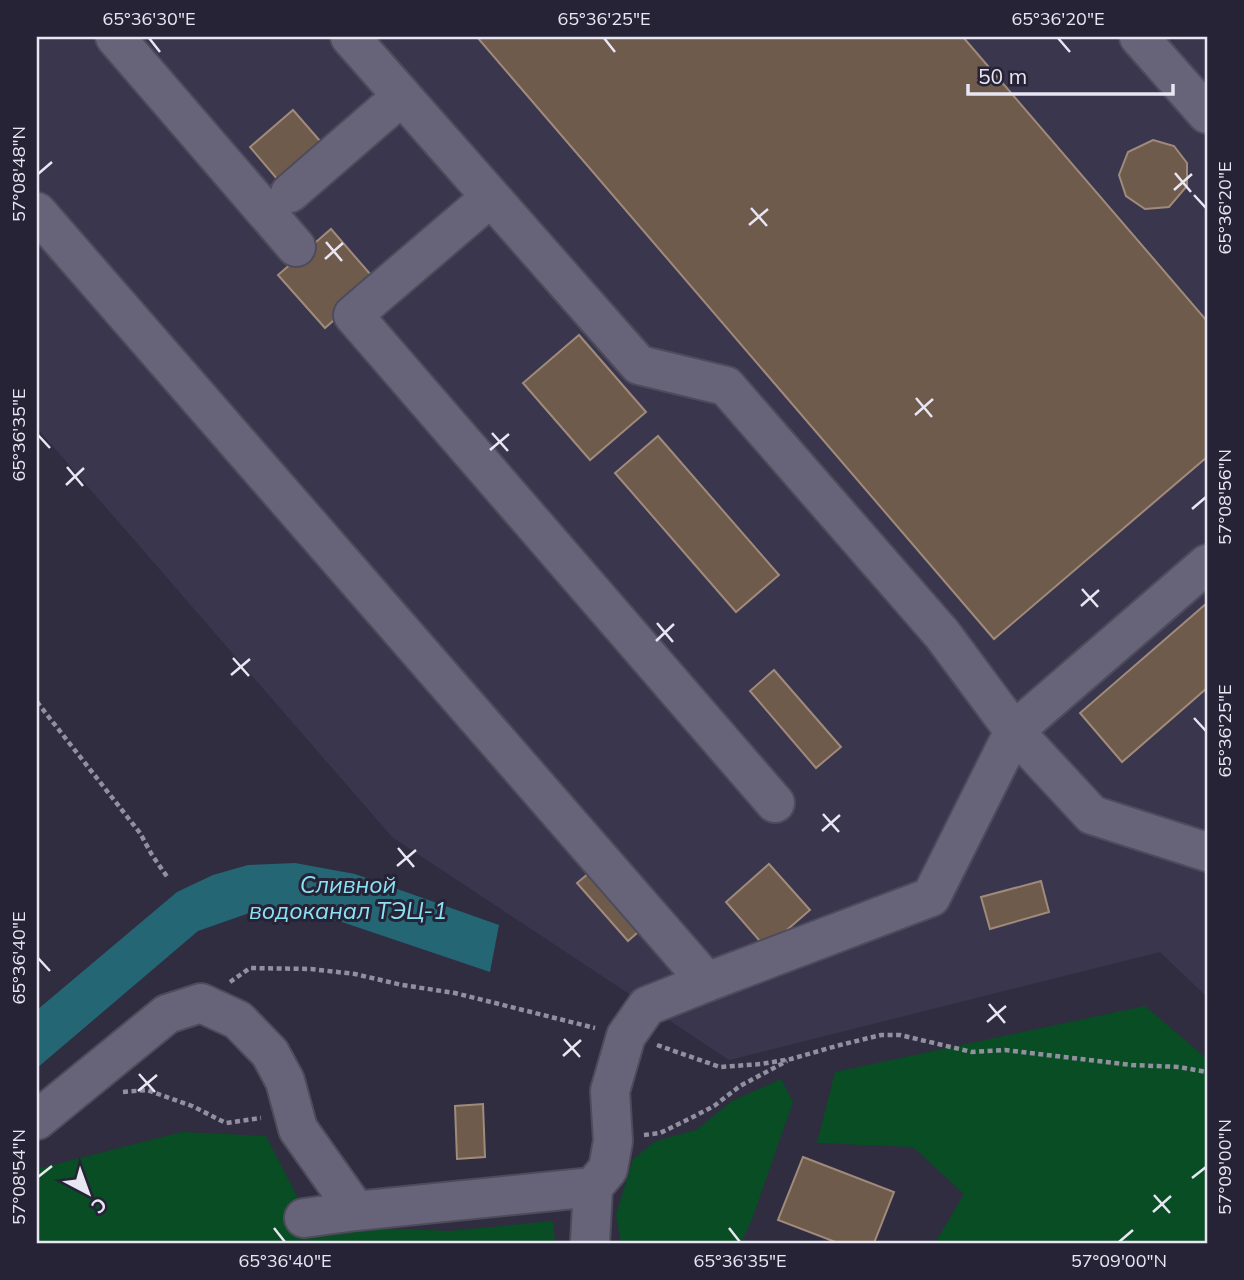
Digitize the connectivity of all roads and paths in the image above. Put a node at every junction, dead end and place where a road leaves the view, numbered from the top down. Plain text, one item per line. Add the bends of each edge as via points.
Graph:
1 (115, 37) edge
2 (350, 37) edge
3 (1139, 37) edge
4 (402, 96) junction
5 (1207, 114) edge
6 (290, 193) dead end
7 (491, 197) junction
8 (37, 212) edge
9 (296, 247) dead end
10 (1207, 564) edge
11 (37, 702) edge
12 (1014, 731) junction
13 (775, 803) dead end
14 (1207, 852) edge
15 (168, 878) dead end
16 (707, 982) junction
17 (201, 1003) junction
18 (626, 1036) junction
19 (791, 1059) junction
20 (1207, 1072) edge
21 (111, 1093) dead end
22 (37, 1121) edge
23 (298, 1129) junction
24 (614, 1141) junction
25 (593, 1188) junction
26 (356, 1211) junction
27 (304, 1218) dead end
28 (590, 1243) edge

1 - 9 lane
2 - 4 lane
3 - 5 lane
4 - 6 lane
4 - 7 lane
7 - 12 lane via 639,365 726,386 942,634
7 - 13 lane via 353,315
8 - 16 lane
10 - 12 lane
11 - 15 path via 140,833
12 - 14 lane via 1092,815
12 - 16 lane via 931,897
16 - 18 lane via 647,1006
17 - 18 path via 250,968 311,969 455,993
17 - 22 lane via 167,1014
17 - 23 lane via 238,1020 270,1053 285,1081
18 - 19 path via 720,1068
18 - 24 lane via 610,1091
19 - 20 path via 900,1034 972,1052 1005,1050
19 - 24 path via 681,1123
21 - 23 path via 147,1090 226,1123 270,1117
23 - 26 lane
24 - 25 lane via 608,1169
25 - 26 lane
25 - 28 lane
26 - 27 lane

